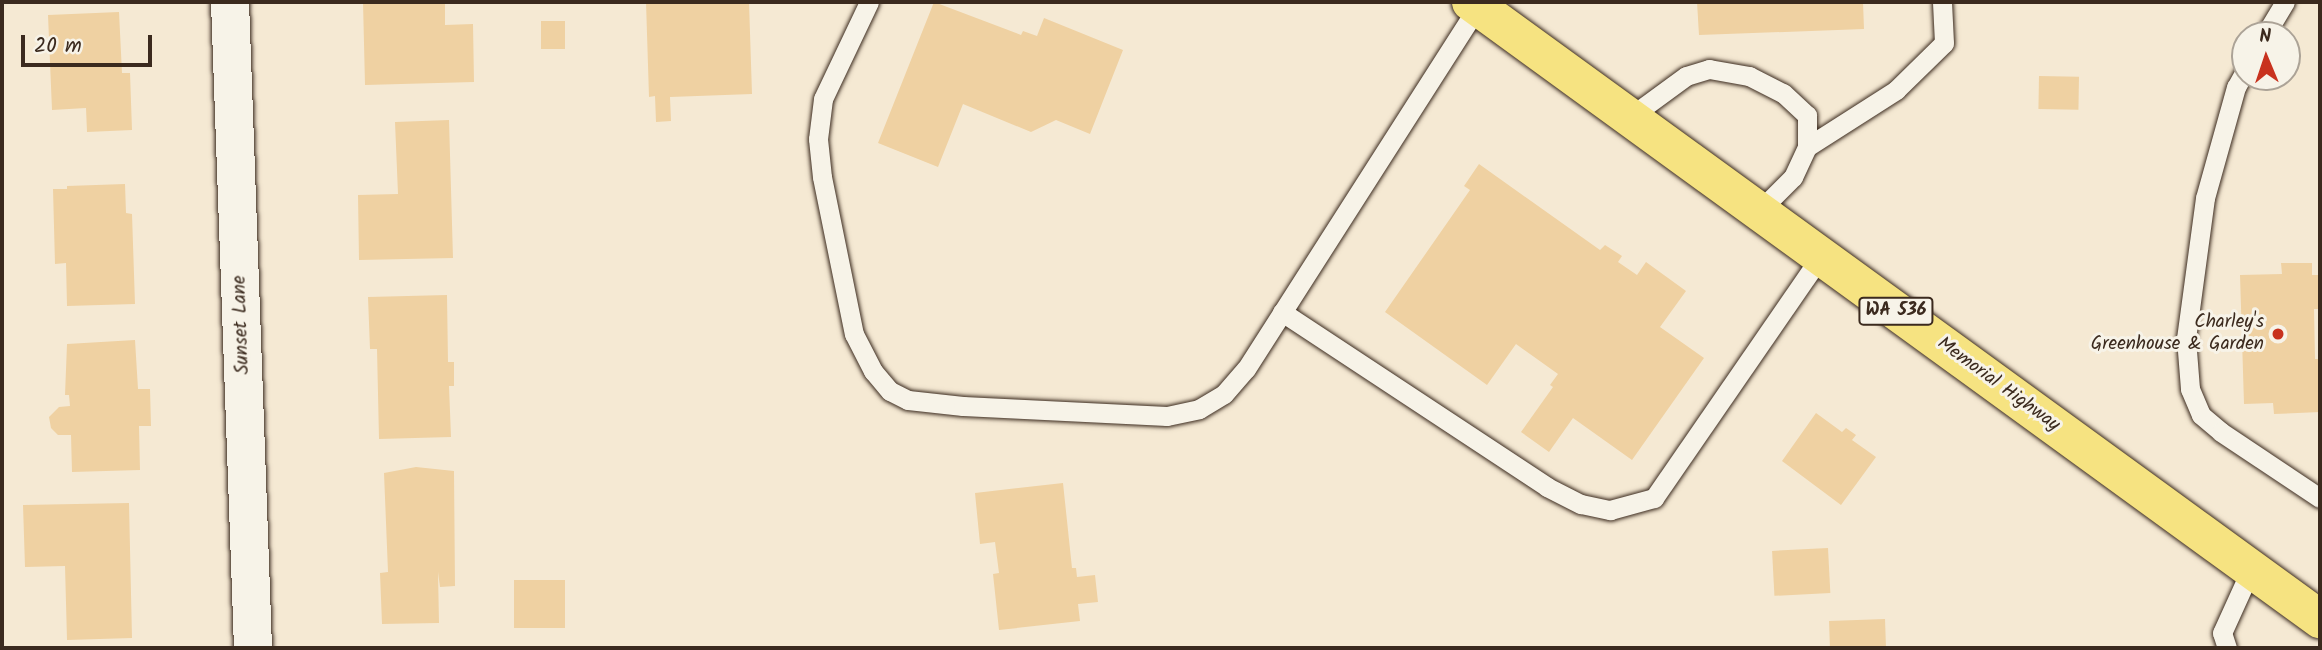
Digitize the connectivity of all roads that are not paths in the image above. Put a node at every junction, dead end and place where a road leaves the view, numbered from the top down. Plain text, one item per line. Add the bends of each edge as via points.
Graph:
1 (230, 2) edge
2 (869, 2) edge
3 (1942, 2) edge
4 (2285, 2) edge
5 (1474, 4) edge
6 (2273, 21) edge
7 (2235, 91) edge
8 (1630, 117) junction
9 (1807, 147) junction
10 (1759, 211) junction
11 (1821, 256) junction
12 (1282, 312) junction
13 (2320, 498) edge
14 (2251, 569) junction
15 (2320, 619) edge
16 (253, 648) edge
17 (2227, 648) edge

1 - 16 street, Sunset Lane
2 - 12 lane via 822,99 818,139 854,334 873,371 890,391 908,400 963,406 1167,416 1199,409 1224,394 1246,369
3 - 9 lane via 1944,43 1896,90
4 - 6 lane
5 - 8 main road, Memorial Highway / WA 536
5 - 12 lane
7 - 13 lane via 2205,198 2186,338 2190,389 2201,415 2221,432
8 - 9 lane via 1686,76 1709,69 1749,76 1783,93 1807,115
8 - 10 main road, Memorial Highway / WA 536
9 - 10 lane via 1793,177
10 - 11 main road, Memorial Highway / WA 536
11 - 12 lane via 1654,498 1611,510 1581,504 1547,487
11 - 14 main road, Memorial Highway / WA 536
14 - 15 main road, Memorial Highway / WA 536
14 - 17 lane via 2222,633

